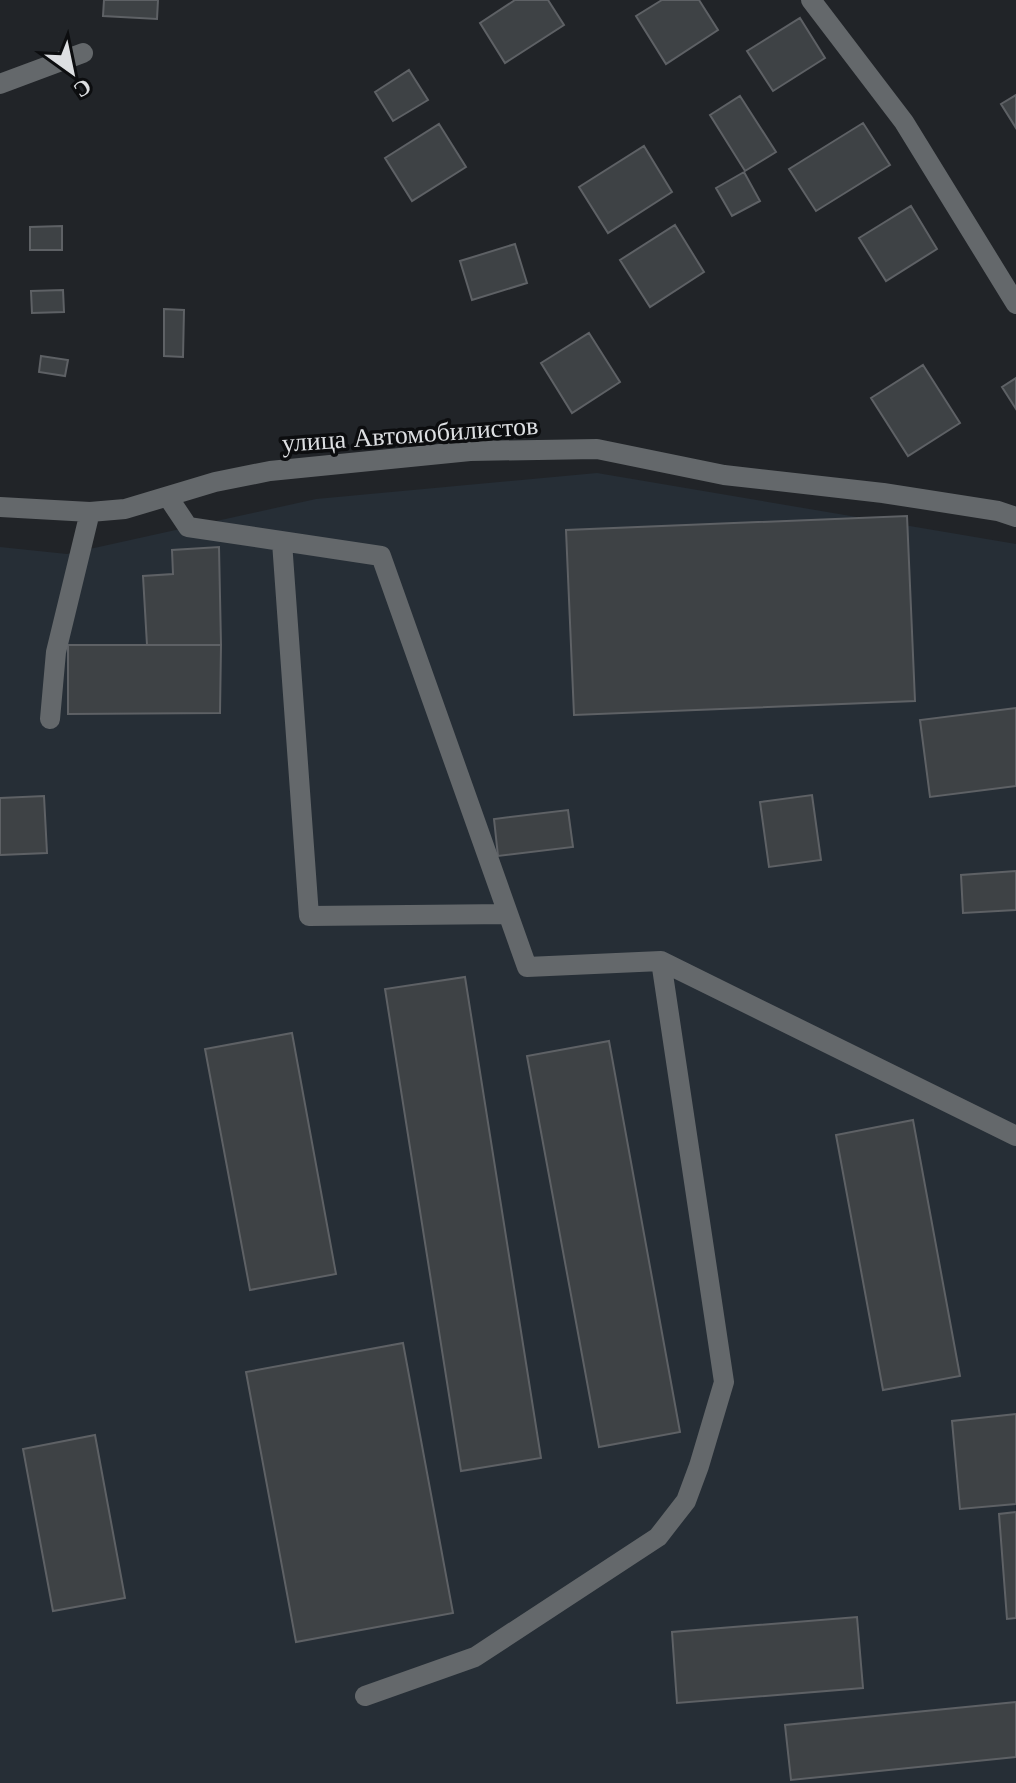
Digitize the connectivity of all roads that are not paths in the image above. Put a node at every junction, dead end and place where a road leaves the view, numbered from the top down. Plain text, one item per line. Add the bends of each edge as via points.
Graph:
1 (811, 0) edge
2 (83, 53) dead end
3 (0, 84) edge
4 (1016, 304) edge
5 (168, 497) junction
6 (0, 507) edge
7 (90, 512) junction
8 (1016, 517) edge
9 (282, 542) junction
10 (50, 719) dead end
11 (508, 914) junction
12 (661, 961) junction
13 (1016, 1136) edge
14 (365, 1696) dead end

1 - 4 street via 904,122
2 - 3 street
5 - 7 street, улица Автомобилистов
5 - 8 street, улица Автомобилистов via 270,471 470,451 597,449 724,475 883,493
5 - 9 street via 188,527
6 - 7 street, улица Автомобилистов
7 - 10 street via 56,652
9 - 11 street via 381,556
9 - 11 street via 309,916
11 - 12 street via 527,967
12 - 13 street
12 - 14 street via 724,1382 686,1501 658,1537 475,1657

